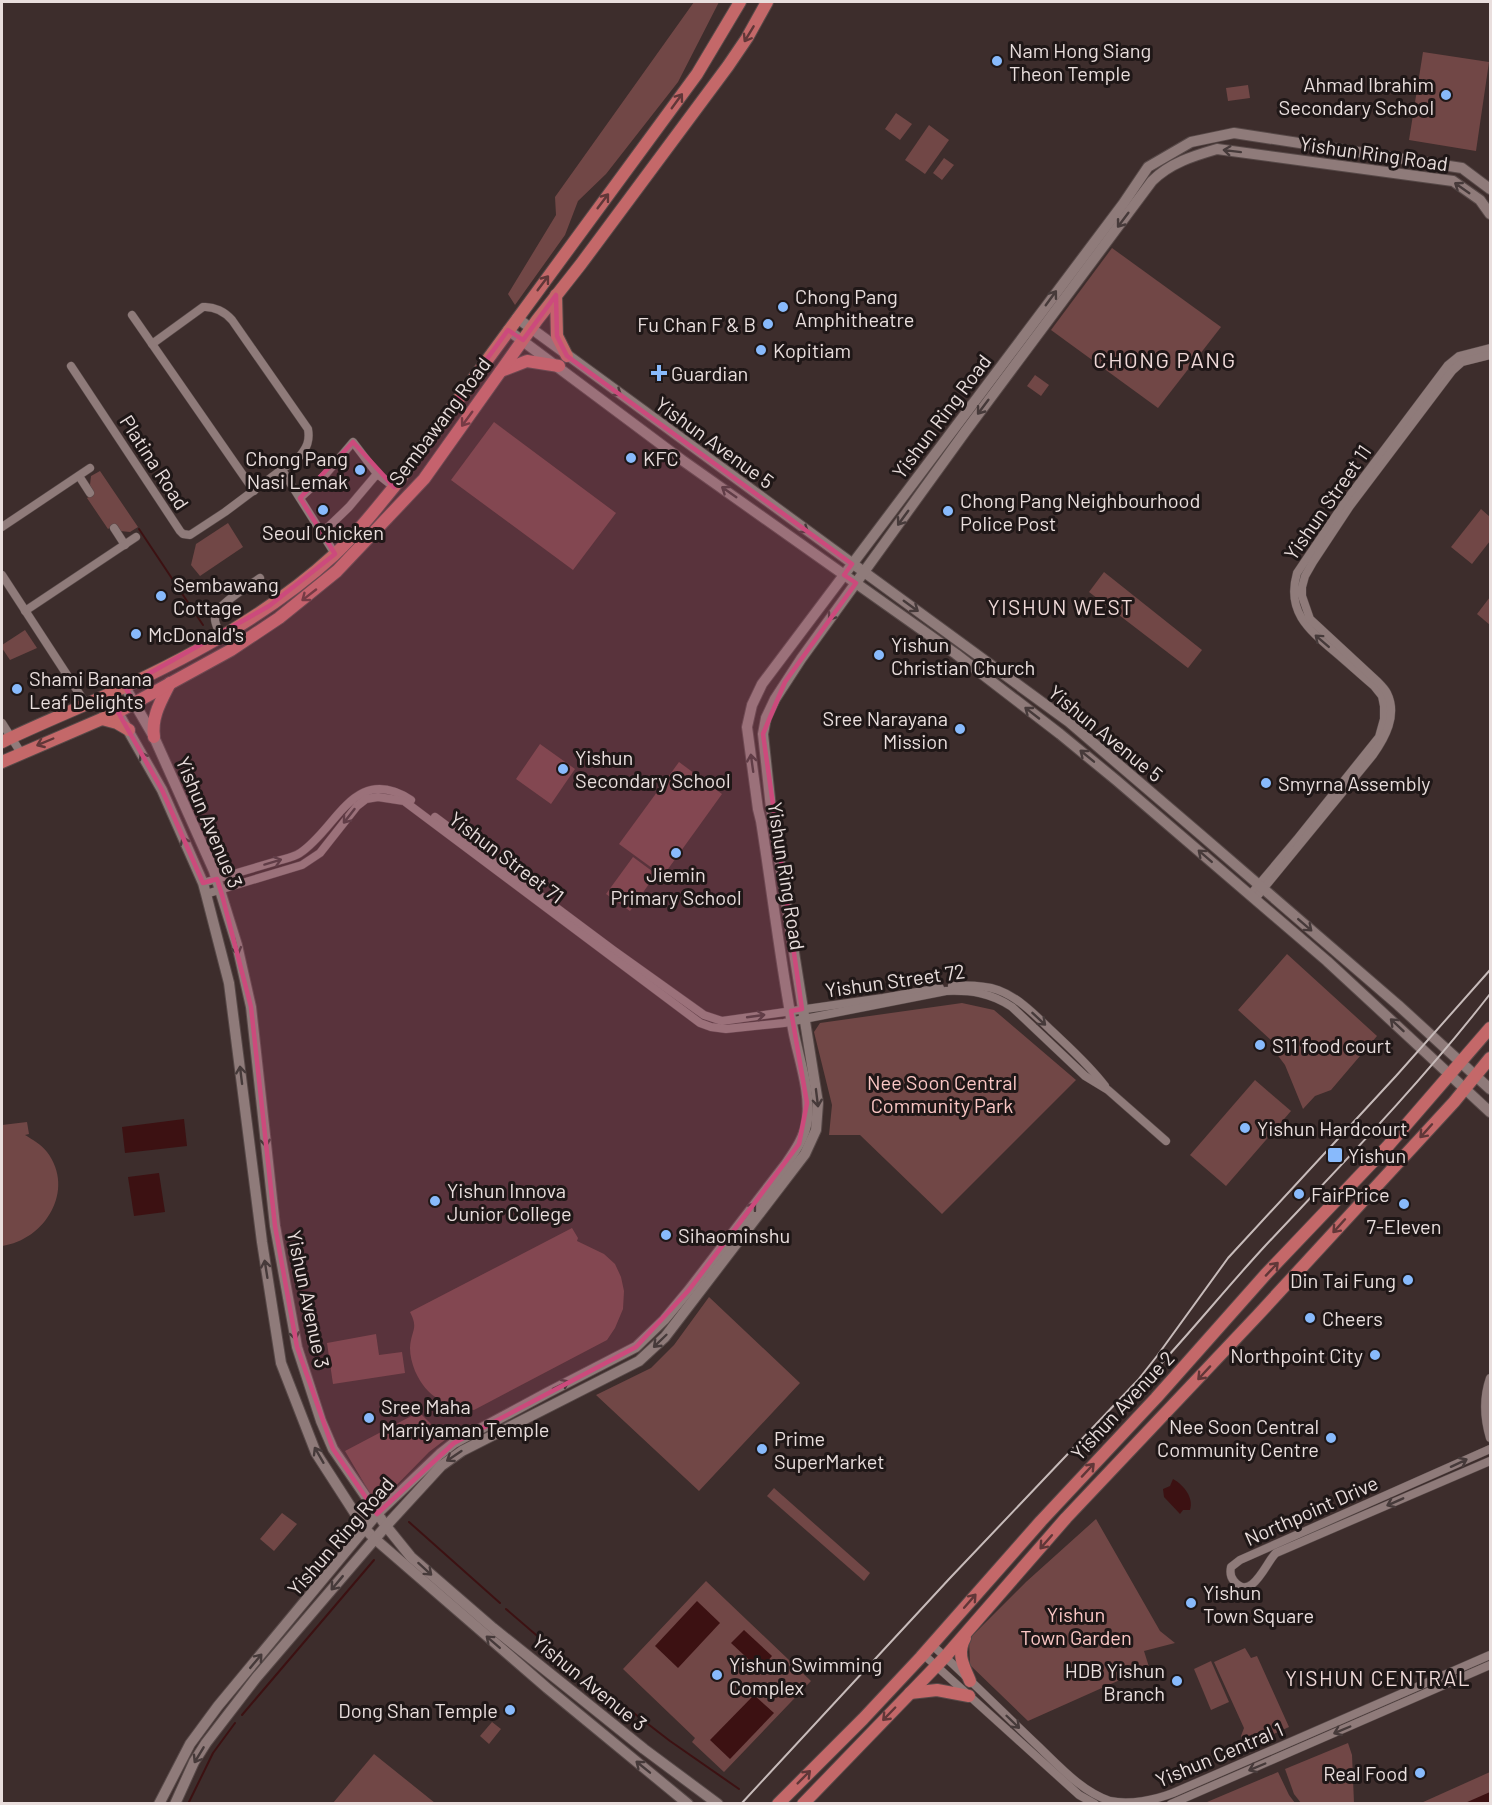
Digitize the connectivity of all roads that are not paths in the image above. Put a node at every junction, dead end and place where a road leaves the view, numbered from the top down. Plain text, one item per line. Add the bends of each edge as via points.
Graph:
1 (740, 2) edge
2 (767, 2) edge
3 (1491, 189) edge
4 (1491, 214) edge
5 (556, 295) junction
6 (132, 315) dead end
7 (517, 318) junction
8 (531, 328) junction
9 (508, 330) junction
10 (523, 340) junction
11 (152, 344) junction
12 (1491, 348) edge
13 (1491, 355) edge
14 (567, 356) junction
15 (71, 366) dead end
16 (559, 366) junction
17 (501, 371) junction
18 (90, 468) dead end
19 (282, 470) junction
20 (378, 475) junction
21 (79, 476) junction
22 (394, 487) junction
23 (254, 491) junction
24 (90, 493) dead end
25 (300, 498) junction
26 (2, 527) edge
27 (114, 528) dead end
28 (322, 533) junction
29 (136, 537) dead end
30 (125, 545) junction
31 (335, 554) junction
32 (852, 564) junction
33 (864, 572) junction
34 (2, 575) edge
35 (844, 575) junction
36 (260, 578) dead end
37 (856, 584) junction
38 (25, 611) junction
39 (221, 636) junction
40 (170, 683) junction
41 (125, 687) junction
42 (108, 695) junction
43 (134, 702) junction
44 (86, 704) junction
45 (118, 712) junction
46 (102, 718) junction
47 (2, 723) edge
48 (129, 730) junction
49 (154, 737) junction
50 (4, 740) edge
51 (11, 757) edge
52 (310, 845) junction
53 (320, 853) junction
54 (219, 884) junction
55 (1261, 887) junction
56 (205, 888) junction
57 (1253, 897) junction
58 (803, 1015) junction
59 (791, 1016) junction
60 (1491, 1028) edge
61 (1491, 1058) edge
62 (1462, 1063) junction
63 (1451, 1075) junction
64 (1476, 1076) junction
65 (1465, 1088) junction
66 (1491, 1089) edge
67 (1491, 1112) edge
68 (1166, 1141) dead end
69 (1491, 1377) edge
70 (1491, 1438) edge
71 (1491, 1449) edge
72 (1491, 1461) edge
73 (377, 1514) junction
74 (386, 1526) junction
75 (365, 1529) junction
76 (375, 1539) junction
77 (970, 1629) junction
78 (928, 1649) junction
79 (1490, 1660) edge
80 (941, 1661) junction
81 (970, 1682) junction
82 (910, 1693) junction
83 (969, 1696) junction
84 (1078, 1795) junction
85 (159, 1803) edge
86 (175, 1803) edge
87 (688, 1803) edge
88 (718, 1803) edge
89 (778, 1803) edge
90 (803, 1803) edge
91 (1083, 1803) edge
92 (1095, 1803) edge
93 (1114, 1803) edge
94 (1171, 1803) edge

7 -> 1 main road, Sembawang Road via 697,74
2 -> 5 main road, Sembawang Road via 728,66
32 -> 3 main road, Yishun Ring Road via 1148,167 1191,142 1234,133 1462,168
4 -> 33 main road, Yishun Ring Road via 1480,200 1454,181 1216,149 1181,160 1152,181
5 - 8 main road, Sembawang Road
5 - 14 main road via 558,336
6 - 11 street
7 - 8 main road, Yishun Avenue 5
7 - 9 main road, Sembawang Road
8 - 10 main road, Sembawang Road
8 - 14 main road, Yishun Avenue 5
9 - 10 main road, Yishun Avenue 5
9 - 22 main road, Sembawang Road
10 - 16 main road, Yishun Avenue 5
10 - 17 main road, Sembawang Road
11 - 19 street via 203,307 229,316 308,429 306,448
11 - 23 street
55 -> 12 street, Yishun Street 11 via 1379,737 1384,719 1382,696 1374,686 1308,628 1297,612 1293,585 1297,573 1448,365 1459,356
13 - 55 street, Yishun Street 11 via 1462,362 1452,371 1350,506 1305,576 1302,596 1310,619 1388,694 1390,721 1384,740 1373,755
14 -> 32 main road, Yishun Avenue 5
15 - 23 street, Platina Road via 183,534 194,534
16 - 17 main road via 527,361
35 -> 16 main road, Yishun Avenue 5 via 682,460
17 -> 40 main road, Sembawang Road via 424,479 337,571 279,618
18 - 21 street
19 - 23 street
19 - 25 street
20 - 22 street
20 - 25 street via 353,442
20 - 28 street
21 - 24 street
21 - 26 street
22 - 31 main road, Sembawang Road
25 - 28 street
27 - 30 street
28 - 31 street
29 - 30 street
30 - 38 street
31 - 39 main road, Sembawang Road via 306,579
32 - 33 main road, Yishun Avenue 5
32 - 35 main road, Yishun Ring Road
33 - 37 main road, Yishun Ring Road
33 -> 55 main road, Yishun Avenue 5 via 1069,722
34 - 38 street
35 - 37 main road, Yishun Avenue 5
59 -> 35 main road, Yishun Ring Road via 747,727 762,684
36 - 39 street via 216,612 214,621
57 -> 37 main road, Yishun Avenue 5 via 1051,727
37 -> 58 main road, Yishun Ring Road via 785,682 766,718 763,734
38 - 44 street
39 - 41 main road, Sembawang Road
40 - 43 main road, Sembawang Road
40 - 49 main road via 155,712
41 - 42 main road, Sembawang Road
41 - 43 main road, Yishun Avenue 3
42 - 44 main road, Sembawang Road
42 - 45 main road, Yishun Avenue 3
43 - 45 main road, Sembawang Road
43 - 49 main road, Yishun Avenue 3
44 - 50 main road, Sembawang Road
45 - 46 main road, Sembawang Road
45 - 48 main road, Yishun Avenue 3
46 - 48 main road
46 -> 51 main road, Sembawang Road
47 - 50 street
56 -> 48 main road, Yishun Avenue 3 via 162,790
49 - 54 main road, Yishun Avenue 3
50 - 51 street
52 - 53 street
54 -> 52 street, Yishun Street 71 via 299,854
52 -> 59 street, Yishun Street 71 via 362,793 388,790 401,794 704,1015 722,1021
53 - 54 street, Yishun Street 71 via 302,866
59 -> 53 street, Yishun Street 71 via 726,1029 700,1023 404,801 366,799
54 - 56 street, Yishun Street 71
54 -> 73 main road, Yishun Avenue 3 via 251,1007 274,1226 297,1347 333,1449
55 - 57 street, Yishun Street 11
55 -> 62 main road, Yishun Avenue 5
75 -> 56 main road, Yishun Avenue 3 via 316,1453 281,1363 230,994
63 -> 57 main road, Yishun Avenue 5
58 - 59 street, Yishun Street 72
58 - 68 street, Yishun Street 72 via 928,989 986,987 1008,995 1029,1010 1092,1068 1108,1090
58 -> 74 main road, Yishun Ring Road via 818,1103 813,1139 794,1170 665,1337 639,1360 454,1455
73 -> 59 main road, Yishun Ring Road via 454,1443 628,1352 670,1313 802,1138 808,1118 807,1103
60 - 62 main road, Yishun Avenue 2
61 - 64 main road, Yishun Avenue 2
62 - 63 main road, Yishun Avenue 2
62 - 64 main road, Yishun Avenue 5
63 - 65 main road, Yishun Avenue 5
78 -> 63 main road, Yishun Avenue 2
64 - 65 main road, Yishun Avenue 2
64 - 66 main road
65 - 67 main road
65 -> 77 main road, Yishun Avenue 2 via 1066,1518
69 - 70 street via 1485,1412
72 -> 71 street, Northpoint Drive via 1276,1553 1251,1585 1239,1585 1231,1575 1231,1567 1240,1560
73 - 74 main road, Yishun Avenue 3
73 - 75 main road, Yishun Ring Road
74 - 76 main road, Yishun Ring Road
74 -> 88 main road, Yishun Avenue 3 via 411,1557 493,1628
75 - 76 main road, Yishun Avenue 3
85 -> 75 main road, Yishun Ring Road via 190,1744 218,1706
76 -> 86 main road, Yishun Ring Road via 228,1713 195,1762
87 -> 76 main road, Yishun Avenue 3 via 547,1688
77 - 80 main road, Yishun Avenue 2
77 - 81 main road via 960,1652
78 - 80 street, Yishun Central 1
78 - 80 street, Yishun Central 1
89 -> 78 main road, Yishun Avenue 2
79 - 93 street, Yishun Central 1 via 1173,1793
79 -> 94 street, Yishun Central 1
80 - 81 street, Yishun Central 1
80 - 82 main road, Yishun Avenue 2
80 - 83 street, Yishun Central 1
81 -> 93 street, Yishun Central 1 via 1065,1772 1086,1789
82 - 83 main road via 937,1690
82 -> 90 main road, Yishun Avenue 2
83 - 84 street, Yishun Central 1
84 - 91 street
84 - 92 street, Yishun Central 1

